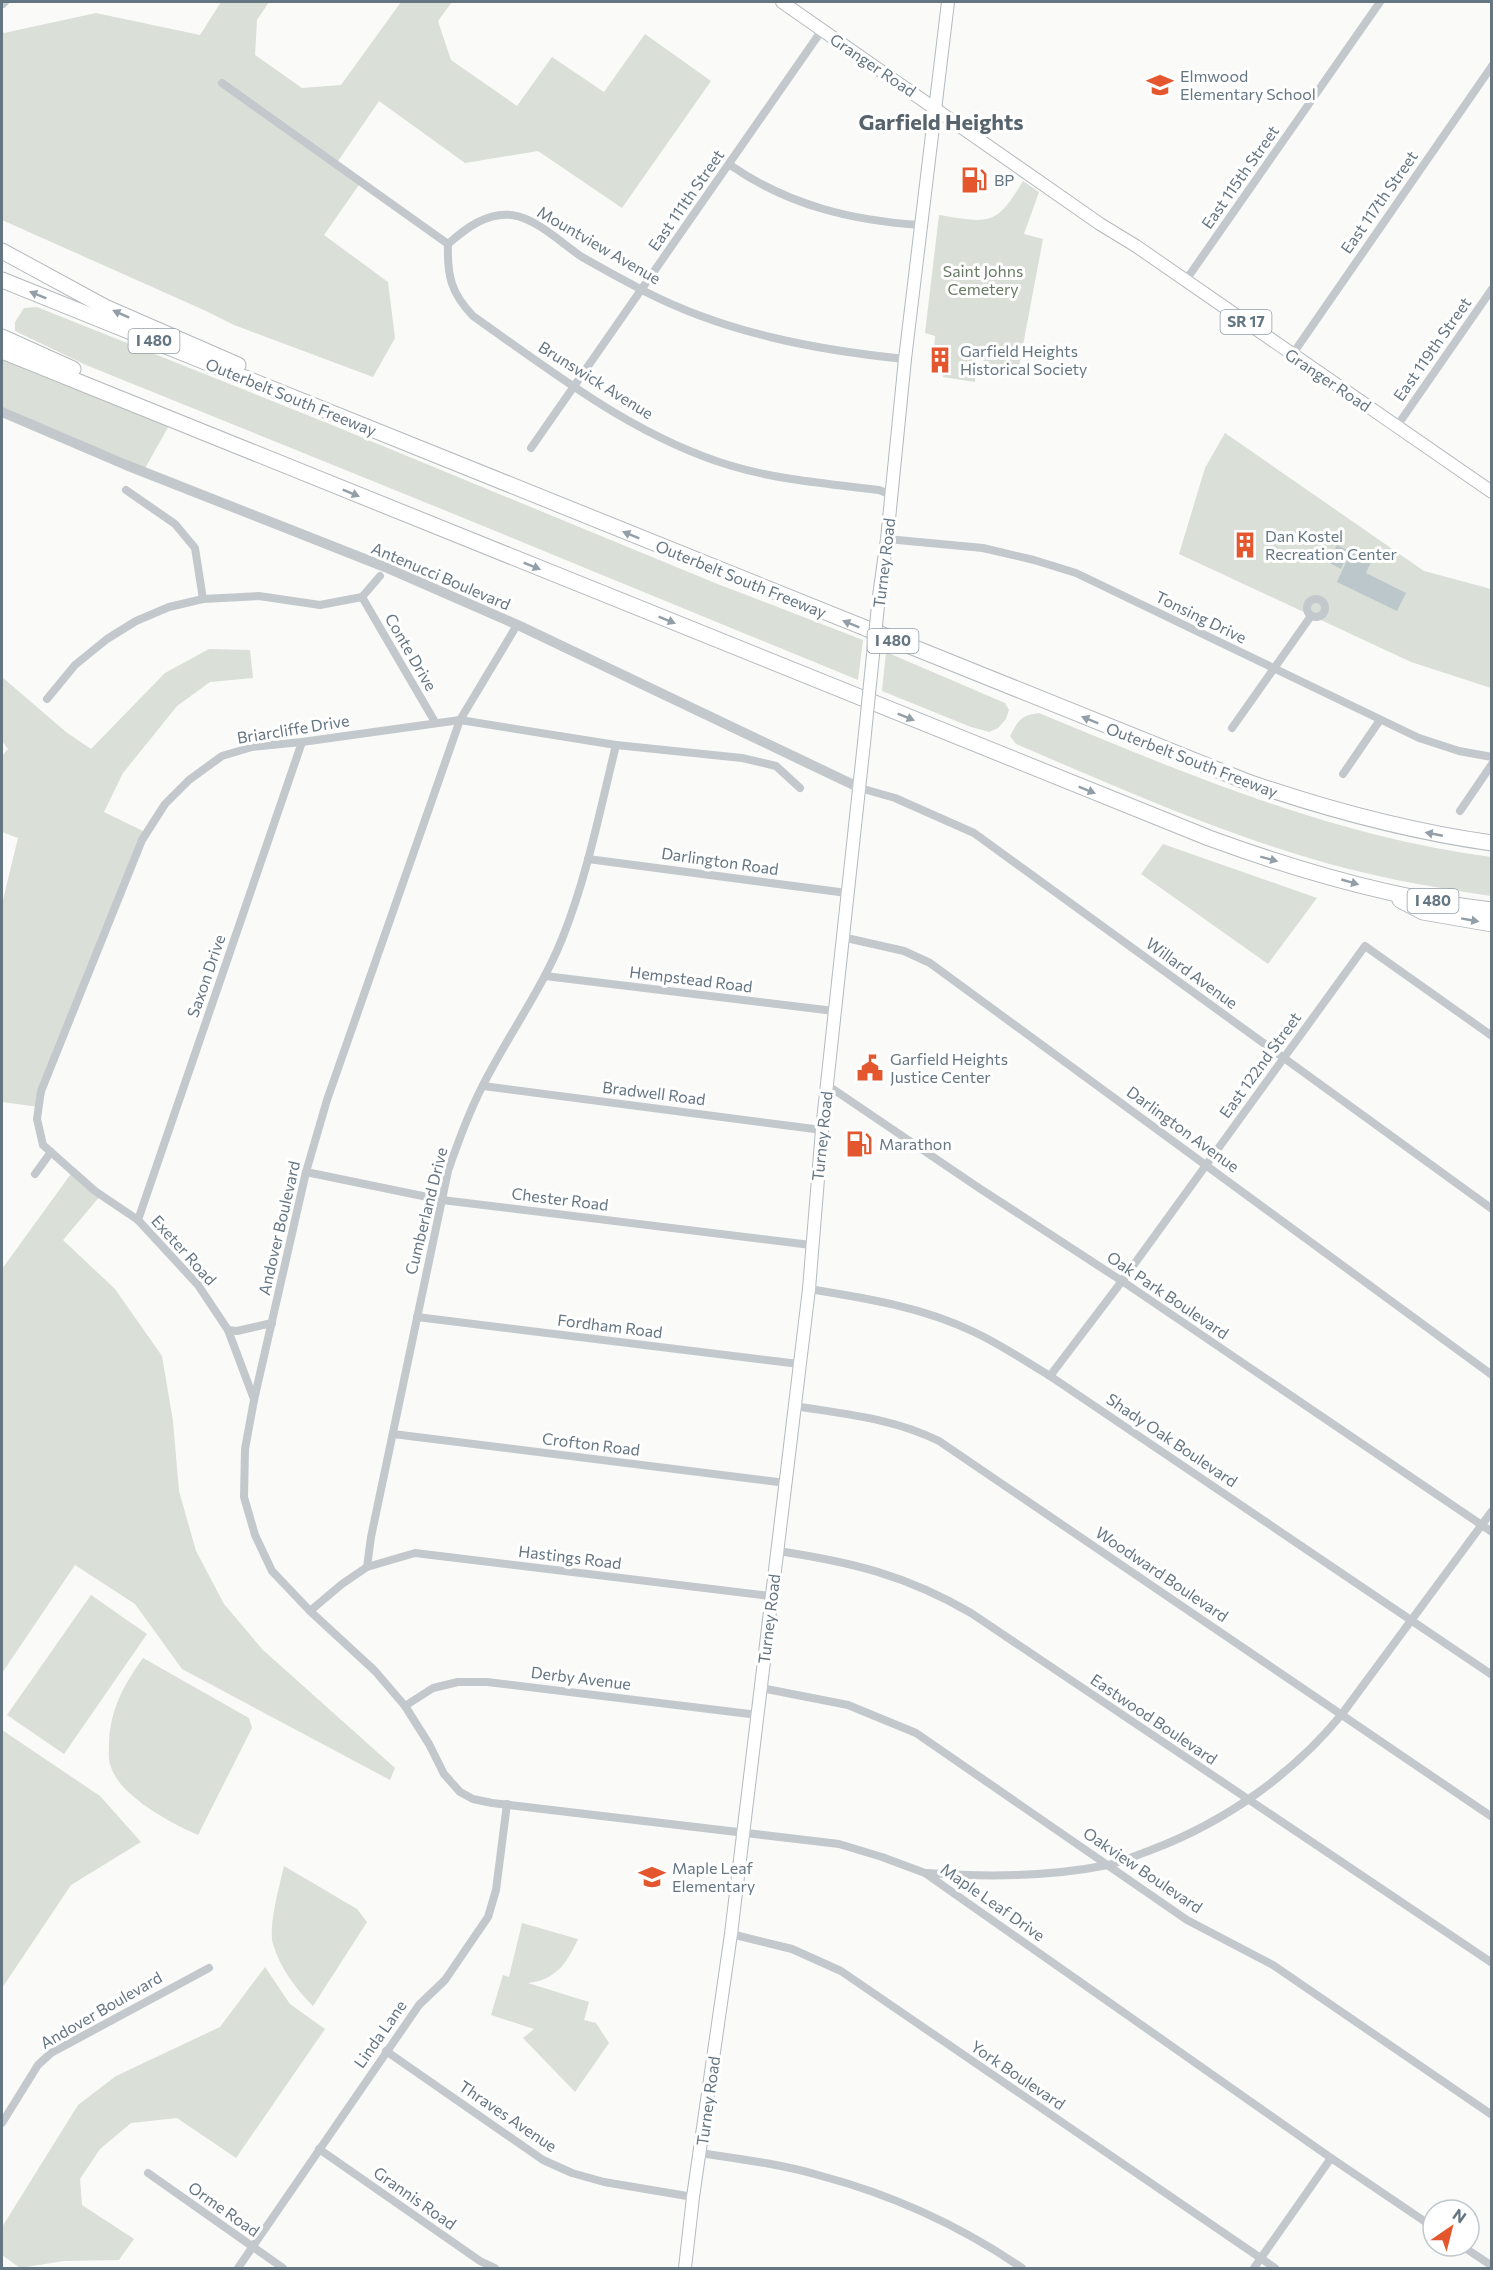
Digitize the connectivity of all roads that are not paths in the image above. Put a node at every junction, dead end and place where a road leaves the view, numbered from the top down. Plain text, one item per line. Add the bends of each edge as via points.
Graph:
1 (782, 2) edge
2 (948, 2) edge
3 (1380, 2) edge
4 (822, 30) junction
5 (1491, 66) edge
6 (222, 83) dead end
7 (935, 107) junction
8 (730, 165) junction
9 (922, 225) junction
10 (448, 244) junction
11 (2, 251) edge
12 (2, 280) edge
13 (1186, 280) junction
14 (1491, 288) edge
15 (642, 289) junction
16 (2, 337) edge
17 (2, 351) edge
18 (1292, 355) junction
19 (905, 359) junction
20 (573, 387) junction
21 (306, 403) junction
22 (2, 412) edge
23 (1397, 426) junction
24 (531, 448) dead end
25 (297, 471) junction
26 (126, 490) dead end
27 (1491, 492) edge
28 (892, 495) junction
29 (887, 539) junction
30 (380, 576) dead end
31 (362, 597) junction
32 (203, 599) junction
33 (1311, 616) dead end
34 (514, 630) dead end
35 (1275, 669) junction
36 (47, 699) dead end
37 (460, 720) junction
38 (1380, 720) junction
39 (435, 722) junction
40 (1232, 728) dead end
41 (302, 742) junction
42 (616, 745) junction
43 (1491, 757) edge
44 (1491, 764) edge
45 (1343, 774) dead end
46 (800, 788) dead end
47 (860, 788) junction
48 (1460, 811) dead end
49 (1491, 843) edge
50 (588, 859) junction
51 (1376, 889) junction
52 (848, 893) junction
53 (1491, 910) edge
54 (1491, 924) edge
55 (842, 937) junction
56 (545, 976) junction
57 (834, 1011) junction
58 (1491, 1036) edge
59 (1284, 1059) junction
60 (826, 1085) junction
61 (483, 1086) junction
62 (822, 1130) junction
63 (51, 1152) junction
64 (1206, 1164) junction
65 (306, 1172) junction
66 (35, 1173) dead end
67 (442, 1200) junction
68 (1491, 1209) edge
69 (138, 1220) junction
70 (811, 1245) junction
71 (1122, 1281) junction
72 (809, 1289) junction
73 (417, 1317) junction
74 (272, 1323) junction
75 (228, 1330) junction
76 (799, 1364) junction
77 (1491, 1375) edge
78 (1050, 1376) junction
79 (254, 1400) junction
80 (795, 1406) junction
81 (393, 1434) junction
82 (786, 1483) junction
83 (1491, 1511) edge
84 (1481, 1525) junction
85 (1491, 1532) edge
86 (778, 1551) junction
87 (368, 1567) junction
88 (771, 1596) junction
89 (310, 1611) junction
90 (1411, 1620) junction
91 (1491, 1676) edge
92 (761, 1688) junction
93 (405, 1706) junction
94 (1342, 1714) junction
95 (758, 1716) junction
96 (460, 1792) joint
97 (1248, 1800) junction
98 (507, 1804) junction
99 (1491, 1817) edge
100 (743, 1832) junction
101 (1108, 1865) junction
102 (925, 1874) junction
103 (731, 1934) junction
104 (1491, 1963) edge
105 (209, 1968) dead end
106 (386, 2051) junction
107 (1491, 2115) edge
108 (2, 2122) edge
109 (319, 2149) junction
110 (700, 2153) junction
111 (1331, 2158) junction
112 (148, 2173) dead end
113 (693, 2197) junction
114 (1421, 2219) edge
115 (252, 2247) junction
116 (1260, 2259) junction
117 (238, 2268) edge
118 (283, 2268) edge
119 (495, 2268) edge
120 (685, 2268) edge
121 (1022, 2268) edge
122 (1254, 2268) edge
123 (1275, 2268) edge

1 - 4 main road, Granger Road / SR 17
2 - 7 main road, Turney Road
3 - 13 street, East 115th Street
4 - 7 main road, Granger Road / SR 17
4 - 8 street, East 111th Street
5 - 18 street, East 117th Street
6 - 10 street
7 - 9 main road, Turney Road
7 - 13 main road, Granger Road / SR 17
8 - 9 street via 785,197 823,211 874,222
8 - 15 street, East 111th Street
9 - 19 main road, Turney Road
10 - 15 street, Mountview Avenue via 475,223 494,215 513,215
10 - 20 street, Brunswick Avenue via 447,265 460,302 473,316
21 -> 11 highway via 286,388 105,307
21 -> 12 highway, Outerbelt South Freeway / I 480
13 - 18 main road, Granger Road / SR 17
14 - 23 street, East 119th Street
15 - 19 street, Mountview Avenue via 708,318 774,339
15 - 20 street, East 111th Street
16 - 25 highway
17 - 25 highway, I 480
18 - 23 main road, Granger Road / SR 17
19 - 28 main road, Turney Road
20 - 24 street, East 111th Street
20 - 28 street, Brunswick Avenue via 650,432 730,465 771,476
49 -> 21 highway, Outerbelt South Freeway / I 480 via 1348,815 1245,781
22 - 47 street, Antenucci Boulevard via 520,626
23 - 27 main road, Granger Road / SR 17
25 -> 51 highway, I 480 via 1209,838 1260,857
26 - 32 street via 176,524 195,548
28 - 29 main road, Turney Road
29 - 35 street, Tonsing Drive via 983,548 1076,573
29 - 47 main road, Turney Road, bridge
30 - 31 street
31 - 32 street via 320,605 259,596
31 - 39 street, Conte Drive
32 - 36 street via 160,611 107,639 75,665
33 - 35 street
34 - 37 street, Andover Boulevard
35 - 38 street, Tonsing Drive
35 - 40 street
37 - 39 street, Briarcliffe Drive
37 - 42 street, Briarcliffe Drive
37 - 65 street, Andover Boulevard via 327,1100
38 - 43 street, Tonsing Drive via 1428,741
38 - 45 street
39 - 41 street, Briarcliffe Drive
41 - 63 street, Briarcliffe Drive via 252,747 222,756 165,804 142,840 41,1092 37,1119 43,1145
41 - 69 street, Saxon Drive
42 - 46 street, Briarcliffe Drive via 742,758 776,766
42 - 50 street, Cumberland Drive
44 - 48 street
47 - 52 main road, Turney Road
47 - 59 street, Willard Avenue via 895,798 974,833
50 - 52 street, Darlington Road
50 - 56 street, Cumberland Drive via 562,939
51 - 53 highway, I 480
51 -> 54 highway via 1423,912
52 - 55 main road, Turney Road
55 - 57 main road, Turney Road
55 - 64 street, Darlington Avenue via 904,951 930,963
56 - 57 street, Hempstead Road
56 - 61 street, Cumberland Drive
57 - 60 main road, Turney Road
58 - 59 street, East 122nd Street via 1365,946
59 - 64 street, East 122nd Street
59 - 68 street, Willard Avenue
60 - 62 main road, Turney Road
60 - 71 street, Oak Park Boulevard
61 - 62 street, Bradwell Road
61 - 67 street, Cumberland Drive via 464,1126
62 - 70 main road, Turney Road
63 - 66 street
63 - 69 street, Exeter Road via 96,1191
64 - 71 street, East 122nd Street
64 - 77 street, Darlington Avenue
65 - 67 street, Chester Road
65 - 74 street, Andover Boulevard
67 - 70 street, Chester Road
67 - 73 street, Cumberland Drive
69 - 75 street, Exeter Road via 198,1285
70 - 72 main road, Turney Road
71 - 78 street, East 122nd Street
71 - 84 street, Oak Park Boulevard
72 - 76 main road, Turney Road
72 - 78 street, Shady Oak Boulevard via 882,1301 929,1314 974,1331
73 - 76 street, Fordham Road
73 - 81 street, Cumberland Drive
74 - 75 street
74 - 79 street, Andover Boulevard
75 - 79 street, Exeter Road
76 - 80 main road, Turney Road
78 - 90 street, Shady Oak Boulevard
79 - 89 street, Andover Boulevard via 245,1449 244,1497 255,1535 272,1570
80 - 82 main road, Turney Road
80 - 94 street, Woodward Boulevard via 886,1422 939,1441
81 - 82 street, Crofton Road
81 - 87 street, Cumberland Drive via 370,1537
82 - 86 main road, Turney Road
83 - 84 street
84 - 85 street, Oak Park Boulevard
84 - 90 street
86 - 88 main road, Turney Road
86 - 97 street, Eastwood Boulevard via 866,1567 943,1597
87 - 88 street, Hastings Road via 415,1553
87 - 89 street
88 - 92 main road, Turney Road
89 - 93 street, Andover Boulevard via 375,1671
90 - 91 street, Shady Oak Boulevard
90 - 94 street
92 - 95 main road, Turney Road
92 - 101 street, Oakview Boulevard via 848,1704 916,1733
93 - 95 street, Derby Avenue via 433,1688 458,1682 487,1682
93 - 96 street, Andover Boulevard via 444,1774
94 - 97 street via 1306,1753
94 - 99 street, Woodward Boulevard
95 - 100 main road, Turney Road
96 - 98 street, Maple Leaf Drive via 473,1799
97 - 101 street via 1169,1843
97 - 104 street, Eastwood Boulevard
98 - 100 street, Maple Leaf Drive
98 - 106 street, Linda Lane via 496,1890 488,1917 446,1980 419,2005
100 - 102 street, Maple Leaf Drive via 840,1844
100 - 103 main road, Turney Road
101 - 102 street via 1011,1876
101 - 107 street, Oakview Boulevard via 1187,1920 1273,1965
102 - 111 street, Maple Leaf Drive
103 - 110 main road, Turney Road
103 - 116 street, York Boulevard via 792,1948 841,1971
105 - 108 street, Andover Boulevard via 51,2053 38,2065
106 - 109 street, Linda Lane
106 - 113 street, Thraves Avenue via 543,2160 604,2182
109 - 115 street, Linda Lane
109 - 119 street, Grannis Road
110 - 113 main road, Turney Road
110 - 121 street via 818,2175 882,2196 947,2225
111 - 114 street, Maple Leaf Drive
111 - 116 street
112 - 115 street, Orme Road
113 - 120 main road, Turney Road
115 - 117 street, Linda Lane
115 - 118 street, Orme Road
116 - 122 street
116 - 123 street, York Boulevard

